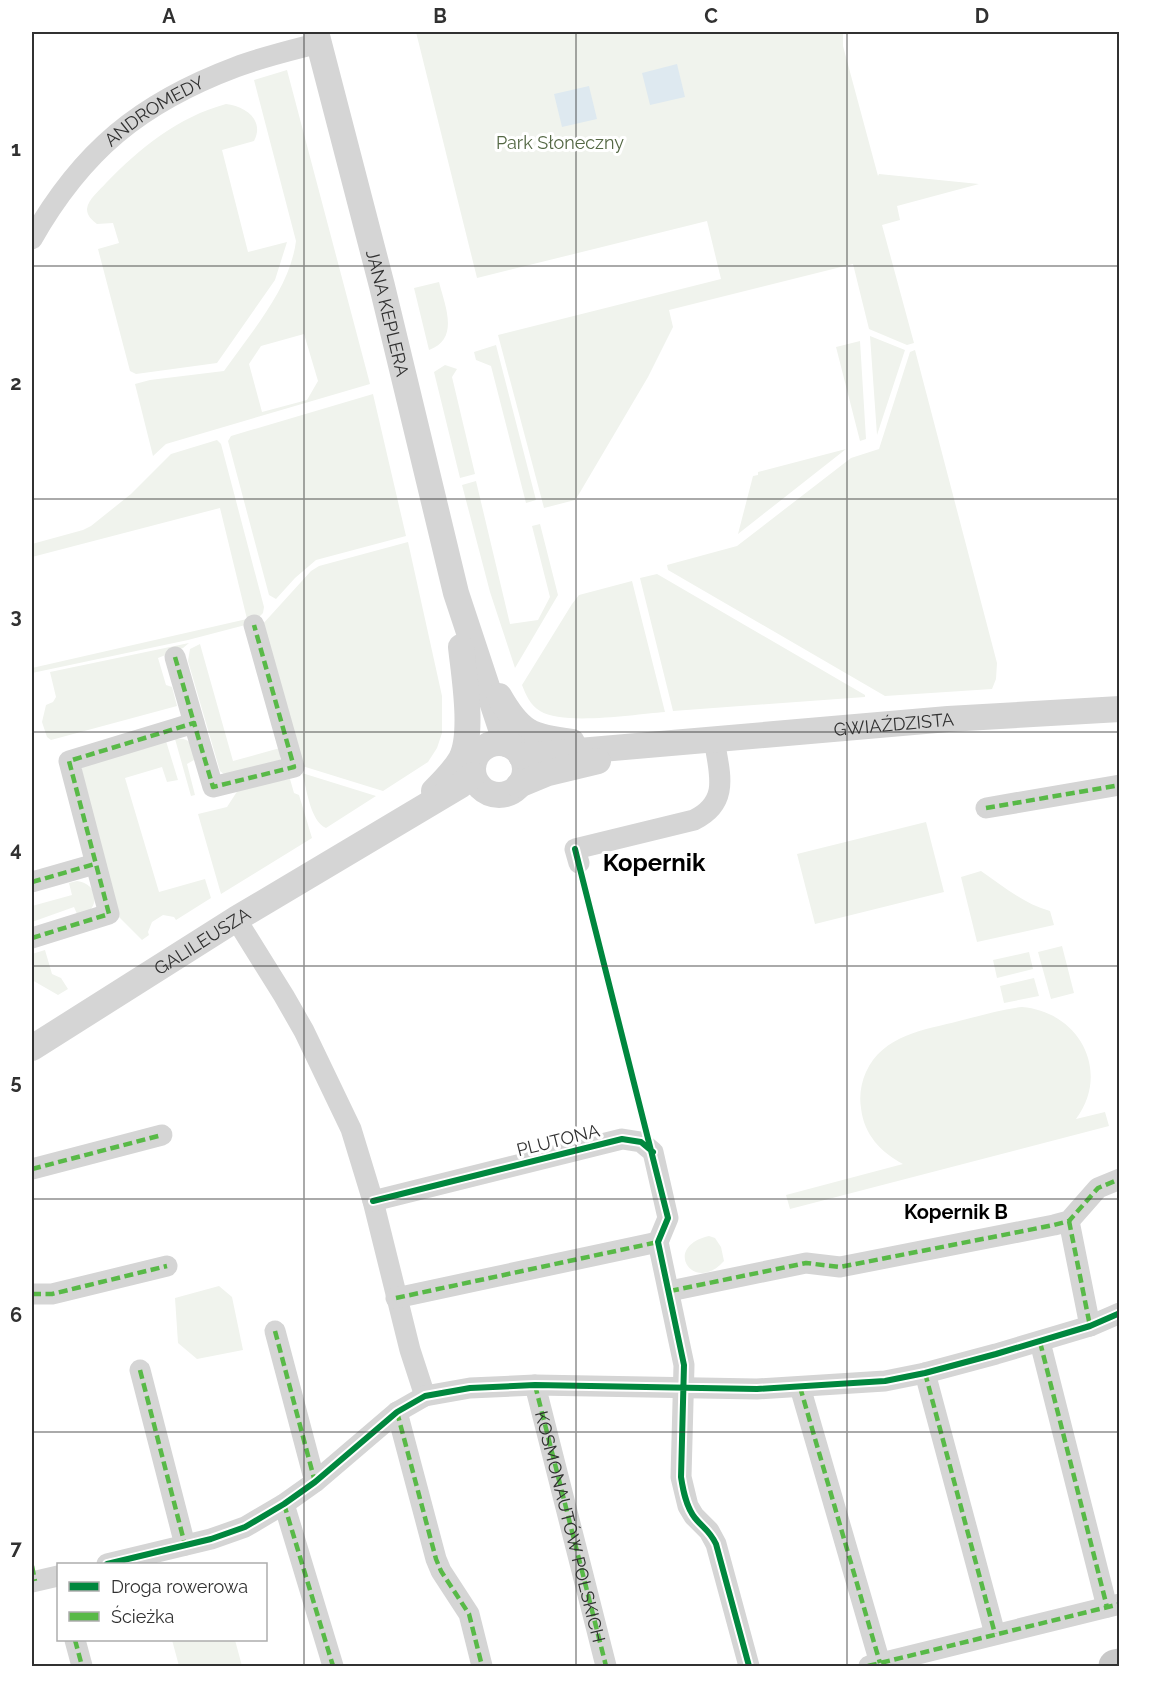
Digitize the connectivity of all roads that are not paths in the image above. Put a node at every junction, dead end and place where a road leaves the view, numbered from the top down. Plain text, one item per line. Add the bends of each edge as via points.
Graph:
1 (318, 37) edge
2 (32, 240) edge
3 (254, 625) dead end
4 (464, 637) junction
5 (174, 657) dead end
6 (1119, 709) edge
7 (194, 723) junction
8 (714, 739) junction
9 (669, 744) junction
10 (618, 746) junction
11 (504, 749) junction
12 (481, 784) junction
13 (519, 785) junction
14 (1119, 785) edge
15 (986, 808) dead end
16 (405, 818) junction
17 (374, 838) junction
18 (579, 863) dead end
19 (95, 864) junction
20 (32, 882) edge
21 (236, 919) junction
22 (32, 938) edge
23 (32, 1048) edge
24 (162, 1135) dead end
25 (32, 1169) edge
26 (1119, 1179) edge
27 (373, 1202) junction
28 (1069, 1221) junction
29 (658, 1242) junction
30 (167, 1266) dead end
31 (670, 1291) junction
32 (32, 1293) edge
33 (396, 1298) junction
34 (1119, 1313) edge
35 (1090, 1326) junction
36 (275, 1331) dead end
37 (1040, 1342) junction
38 (140, 1370) dead end
39 (925, 1373) junction
40 (535, 1385) junction
41 (684, 1387) junction
42 (800, 1387) junction
43 (425, 1396) junction
44 (397, 1412) junction
45 (315, 1482) junction
46 (284, 1504) junction
47 (185, 1545) junction
48 (111, 1563) edge
49 (33, 1576) edge
50 (57, 1576) edge
51 (1113, 1605) edge
52 (995, 1634) junction
53 (75, 1641) edge
54 (874, 1665) edge
55 (1119, 1665) edge
56 (82, 1666) edge
57 (333, 1666) edge
58 (482, 1666) edge
59 (606, 1666) edge
60 (749, 1666) edge
61 (1115, 1666) edge

1 - 2 street, ANDROMEDY via 237,66 146,111 94,153
1 - 4 street, JANA KEPLERA via 382,286
3 - 7 street via 294,767 213,787
4 - 10 street, JANA KEPLERA via 516,723 537,736
4 - 11 street, JANA KEPLERA
4 - 16 street, JANA KEPLERA via 467,739 462,757 450,775
5 - 7 street
6 - 8 street, GWIAŹDZISTA
7 - 19 street via 69,761
8 - 9 street, GWIAŹDZISTA
8 - 18 street via 720,793 707,814 575,849
9 - 10 street, GWIAŹDZISTA
9 - 13 street, GWIAŹDZISTA via 548,773
10 - 11 street, GWIAŹDZISTA
11 - 12 street via 474,760
11 - 13 street via 525,766
12 - 13 street via 500,795
12 - 16 street, GALILEUSZA via 461,785
12 - 17 street, GALILEUSZA via 450,807
14 - 15 street
16 - 17 street, GALILEUSZA
17 - 21 street, GALILEUSZA
19 - 20 street
19 - 22 street via 109,914
21 - 23 street, GALILEUSZA
21 - 27 street via 324,1070 351,1129
24 - 25 street
26 - 28 street via 1098,1188
27 - 29 street, PLUTONA via 622,1139 641,1142 653,1152 668,1218
27 - 33 street
28 - 31 street via 840,1267 806,1263
28 - 35 street
29 - 31 street
29 - 33 street
30 - 32 street via 52,1294
31 - 41 street via 682,1350
33 - 43 street
34 - 35 street, KOSMONAUTÓW POLSKICH
35 - 37 street, KOSMONAUTÓW POLSKICH
36 - 45 street
37 - 39 street, KOSMONAUTÓW POLSKICH
37 - 51 street
38 - 47 street
39 - 42 street, KOSMONAUTÓW POLSKICH via 885,1381
39 - 52 street
40 - 41 street, KOSMONAUTÓW POLSKICH
40 - 43 street, KOSMONAUTÓW POLSKICH via 470,1388
40 - 59 street, KOSMONAUTÓW POLSKICH
41 - 42 street, KOSMONAUTÓW POLSKICH
41 - 60 street via 683,1488 694,1516 716,1544
42 - 54 street
43 - 44 street, KOSMONAUTÓW POLSKICH
44 - 45 street, KOSMONAUTÓW POLSKICH
44 - 58 street via 436,1559 469,1614
45 - 46 street, KOSMONAUTÓW POLSKICH
46 - 47 street, KOSMONAUTÓW POLSKICH via 245,1527
46 - 57 street
47 - 48 street, KOSMONAUTÓW POLSKICH
49 - 50 street
51 - 52 street
52 - 54 street
53 - 56 street
55 - 61 main road

